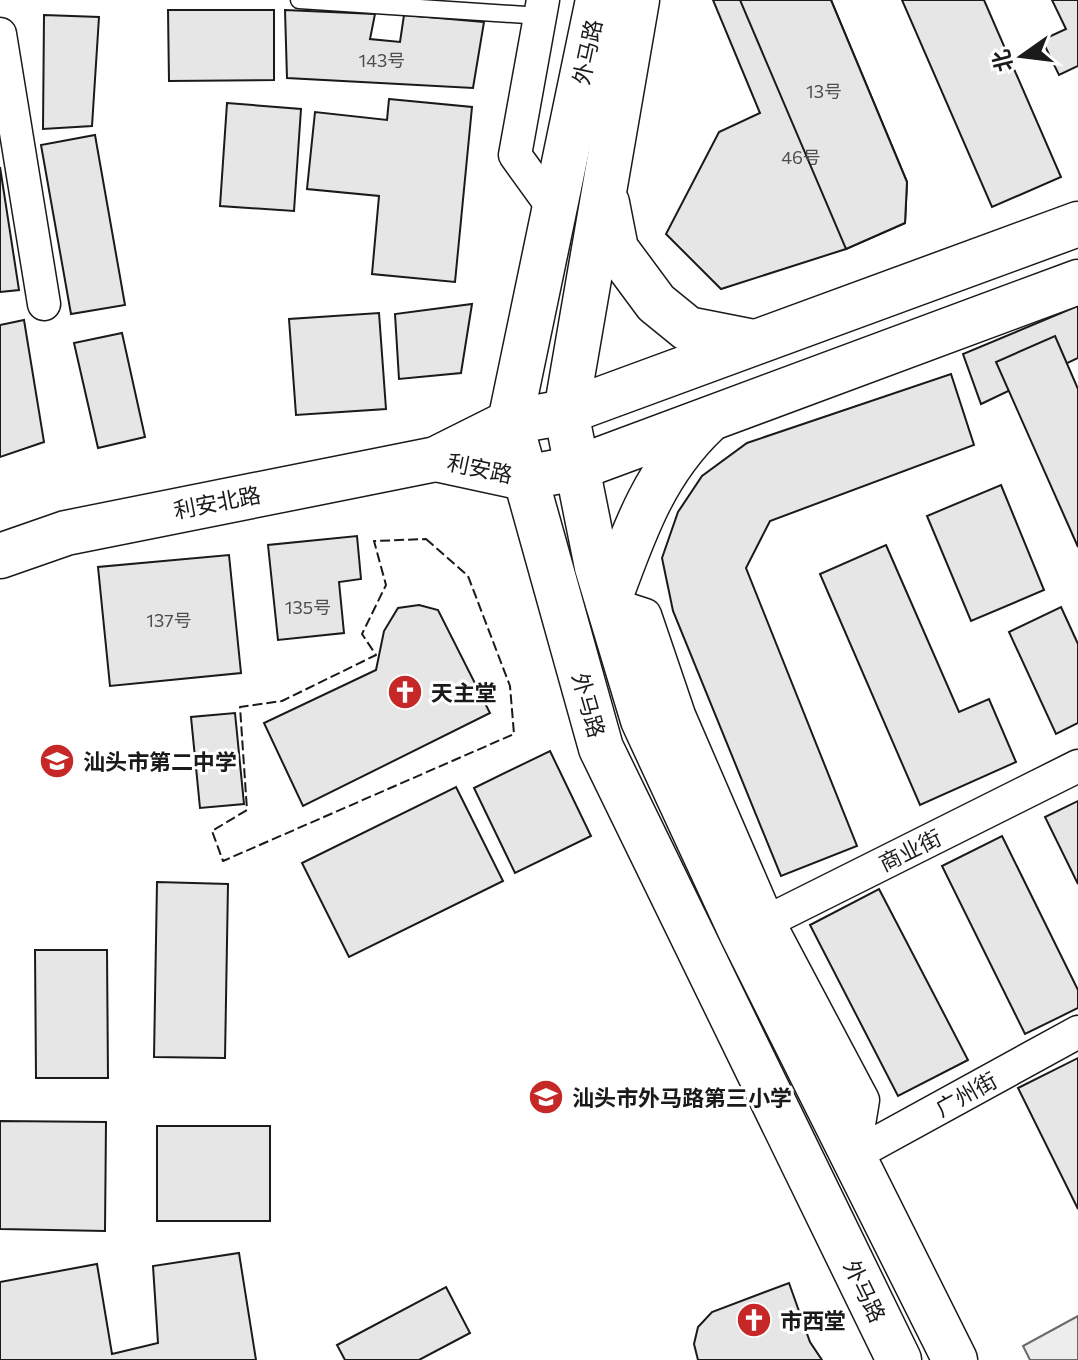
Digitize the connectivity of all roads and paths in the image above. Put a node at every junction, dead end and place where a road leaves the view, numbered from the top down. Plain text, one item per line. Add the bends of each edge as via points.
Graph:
1 (299, 0) edge
2 (598, 0) edge
3 (637, 0) edge
4 (542, 8) edge
5 (0, 34) edge
6 (605, 187) junction
7 (554, 209) junction
8 (1078, 224) edge
9 (1078, 282) edge
10 (44, 304) dead end
11 (757, 342) junction
12 (566, 412) junction
13 (712, 417) junction
14 (510, 422) junction
15 (436, 459) junction
16 (577, 468) junction
17 (524, 478) junction
18 (0, 556) edge
19 (608, 603) junction
20 (1078, 766) edge
21 (755, 927) junction
22 (1078, 1032) edge
23 (854, 1155) junction
24 (899, 1360) edge
25 (955, 1360) edge

1 - 4 lane
2 - 7 street, 外马路
3 - 6 street, 外马路
4 - 7 street via 515,155
5 - 10 street
6 - 11 street via 616,249 656,303 688,329
6 - 12 street, 外马路
7 - 14 street, 外马路
8 - 11 street, 利安路
9 - 13 street, 利安路
11 - 12 street, 利安路
12 - 14 street, 利安路
12 - 16 street, 外马路
13 - 16 street, 利安路
13 - 19 street via 679,449 638,522
14 - 15 street, 利安路
14 - 17 street, 外马路
15 - 17 street, 利安路
15 - 18 street, 利安北路 via 66,533
16 - 17 street, 利安路
16 - 19 street, 外马路
17 - 24 street, 外马路 via 601,748
19 - 21 street, 外马路 via 643,720
20 - 21 street, 商业街
21 - 23 street, 外马路
22 - 23 street, 广州街
23 - 25 street, 外马路

